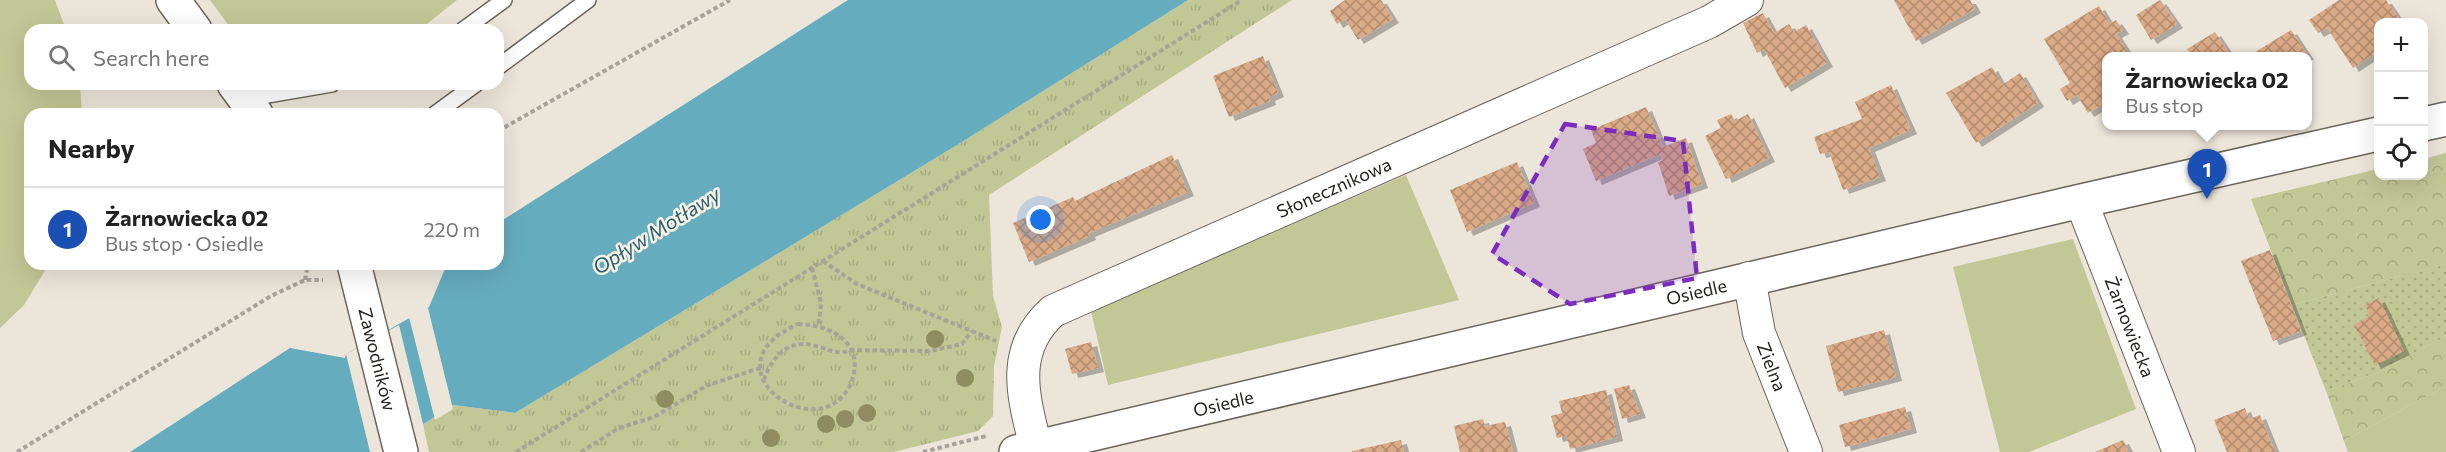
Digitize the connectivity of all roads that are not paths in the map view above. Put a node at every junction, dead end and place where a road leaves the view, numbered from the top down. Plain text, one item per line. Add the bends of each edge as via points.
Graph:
1 (172, 0) edge
2 (504, 0) edge
3 (588, 0) edge
4 (1747, 0) edge
5 (190, 24) edge
6 (470, 24) edge
7 (504, 63) edge
8 (297, 90) edge
9 (468, 90) edge
10 (245, 99) edge
11 (443, 108) edge
12 (2446, 119) edge
13 (2428, 123) edge
14 (2374, 135) edge
15 (2081, 201) junction
16 (356, 270) edge
17 (1749, 278) junction
18 (1030, 450) edge
19 (401, 451) edge
20 (1806, 452) edge
21 (2179, 452) edge

1 - 5 street
2 - 6 lane
3 - 7 lane
4 - 18 street, Słonecznikowa via 1698,27 1053,311 1041,322 1022,372
8 - 10 lane
9 - 11 lane
12 - 13 street
14 - 15 street, Osiedle
15 - 17 street, Osiedle
15 - 21 street, Żarnowiecka
16 - 19 street, Zawodników
17 - 18 street, Osiedle
17 - 20 street, Zielna via 1759,333

